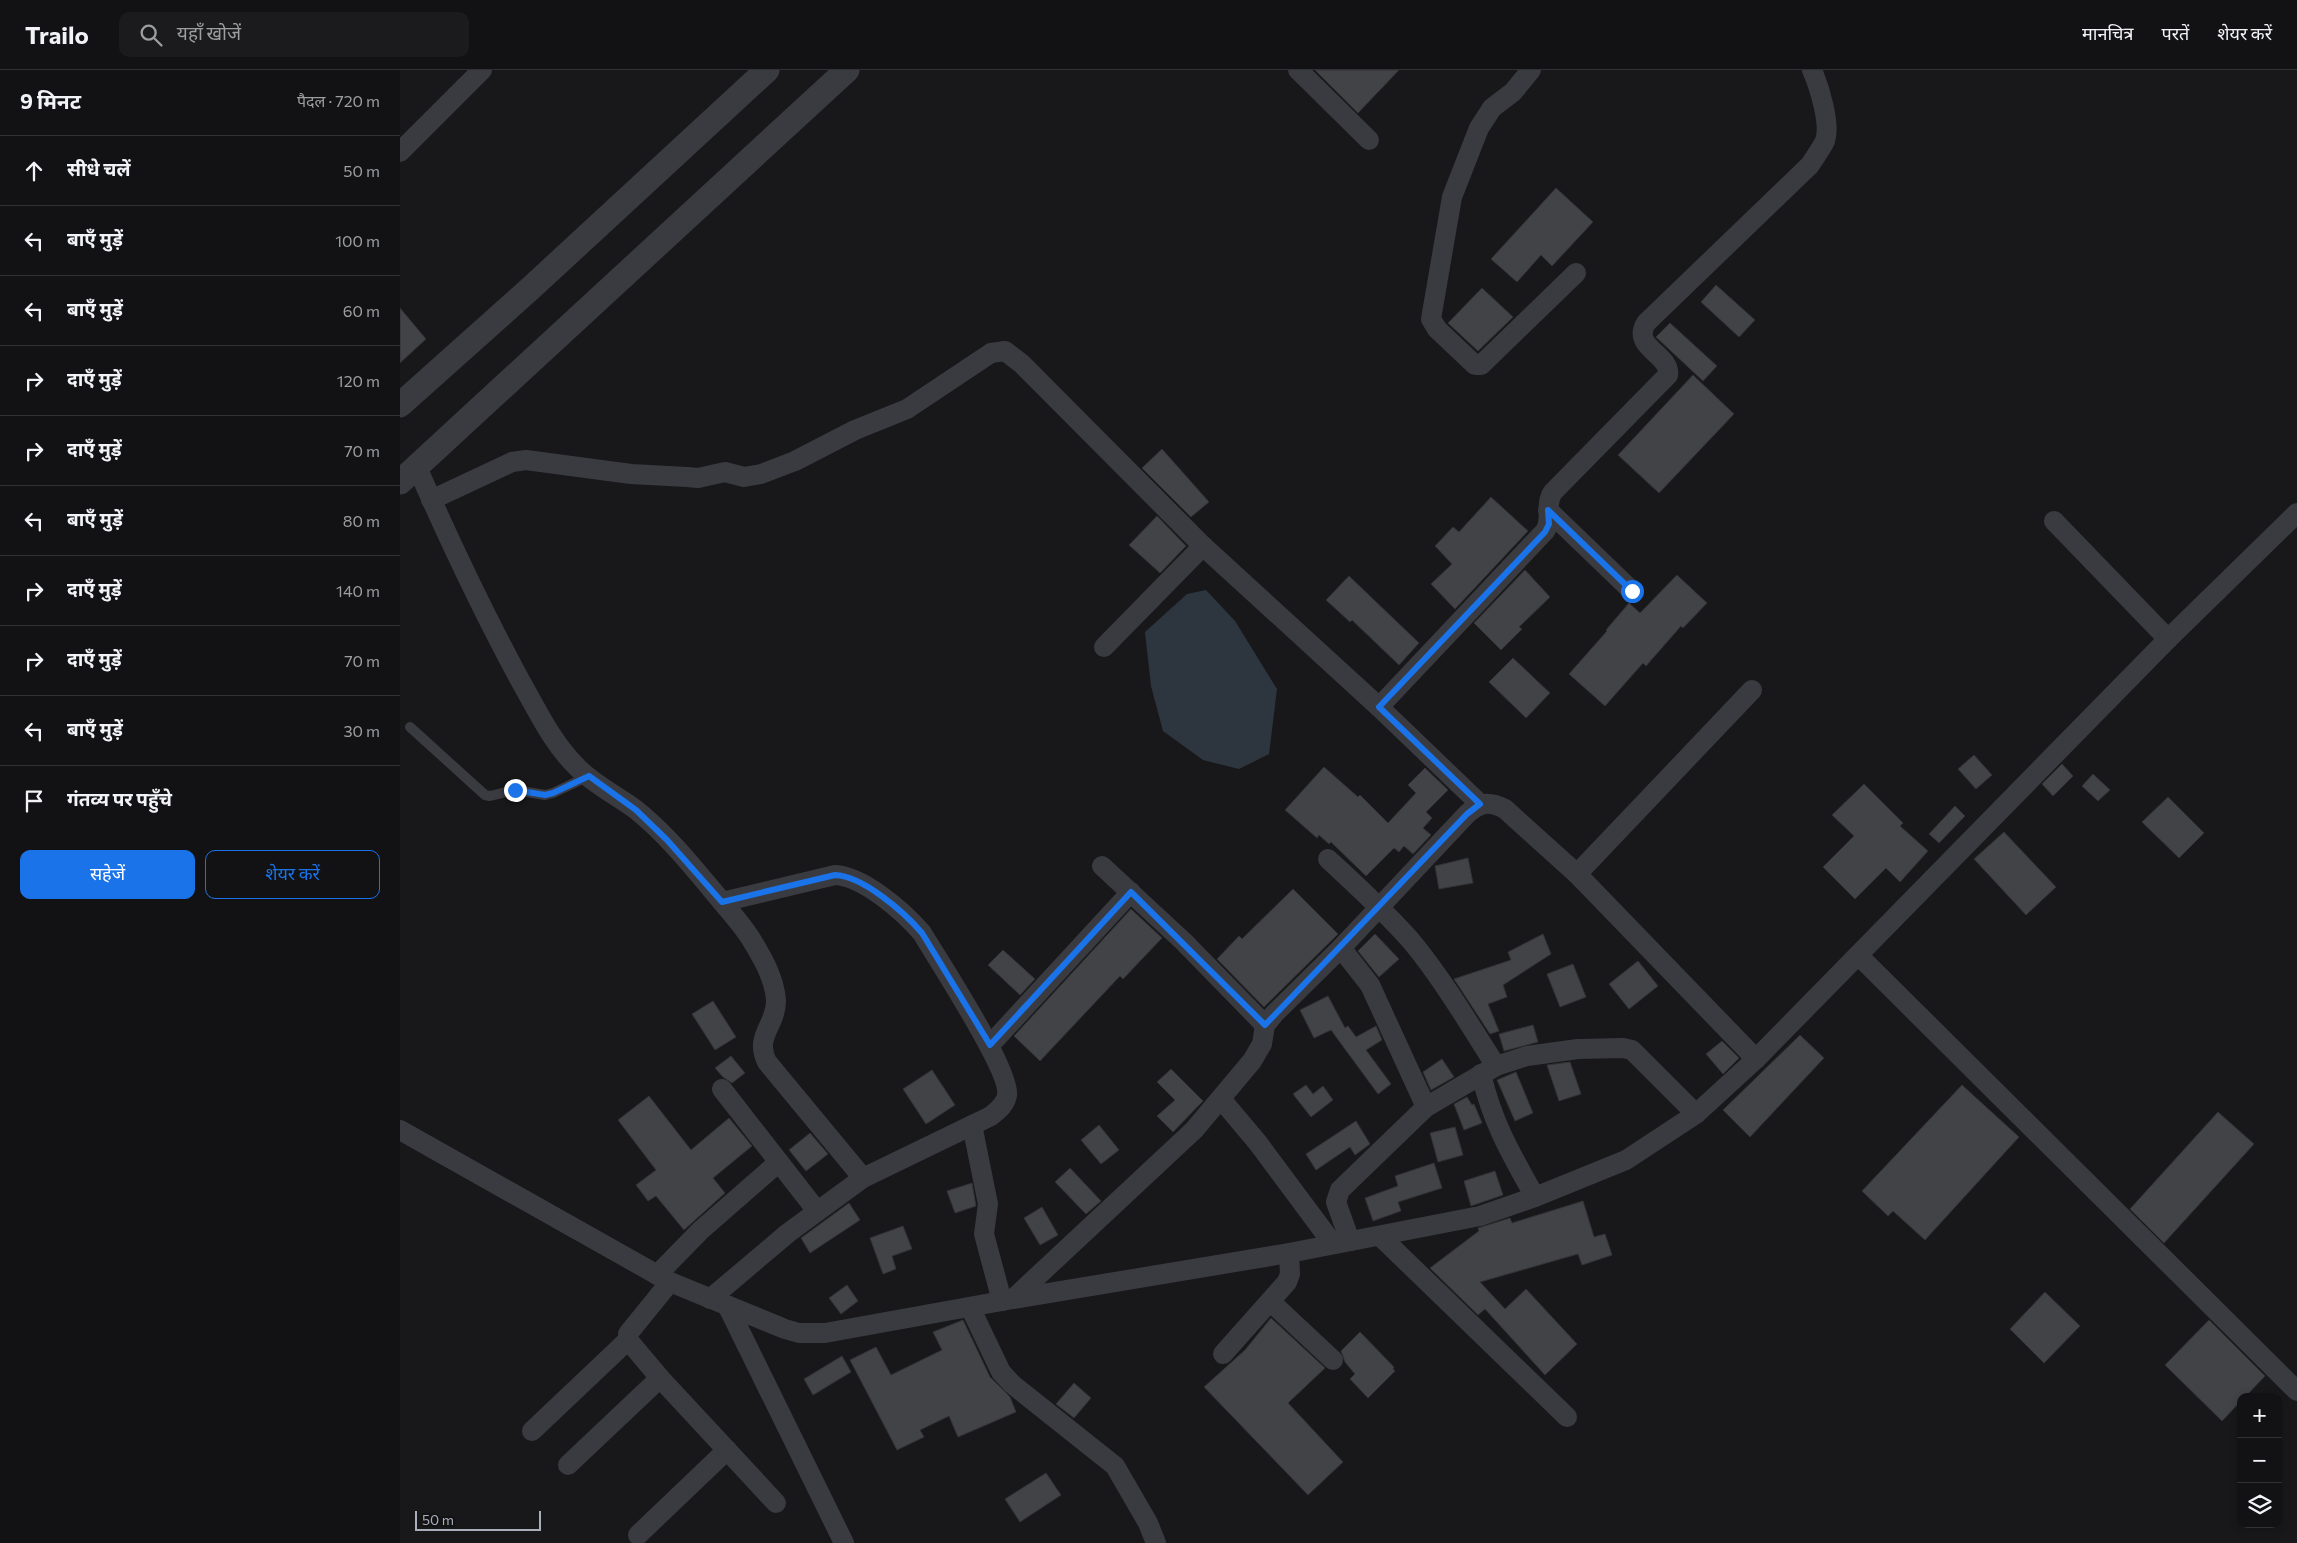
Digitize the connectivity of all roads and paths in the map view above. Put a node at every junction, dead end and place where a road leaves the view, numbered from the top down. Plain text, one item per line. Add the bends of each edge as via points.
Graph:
1 (482, 70) edge
2 (767, 70) edge
3 (847, 70) edge
4 (1298, 70) edge
5 (1531, 70) edge
6 (1812, 70) edge
7 (1369, 140) dead end
8 (400, 152) edge
9 (1576, 273) dead end
10 (402, 399) edge
11 (408, 474) edge
12 (431, 500) junction
13 (1548, 510) junction
14 (2297, 512) edge
15 (2054, 521) dead end
16 (1203, 546) junction
17 (1632, 591) dead end
18 (2168, 639) junction
19 (1104, 647) dead end
20 (1752, 690) dead end
21 (1379, 707) junction
22 (410, 727) dead end
23 (589, 776) junction
24 (1480, 804) junction
25 (1328, 859) dead end
26 (1102, 866) dead end
27 (1577, 874) junction
28 (1131, 892) junction
29 (722, 902) junction
30 (1380, 907) junction
31 (1341, 948) junction
32 (1859, 956) junction
33 (1265, 1025) junction
34 (990, 1045) junction
35 (1756, 1059) junction
36 (1489, 1070) junction
37 (722, 1089) dead end
38 (1221, 1099) junction
39 (1426, 1107) junction
40 (1696, 1114) junction
41 (972, 1125) junction
42 (400, 1130) edge
43 (779, 1162) junction
44 (862, 1178) junction
45 (1535, 1197) junction
46 (817, 1212) junction
47 (1380, 1236) junction
48 (1341, 1242) junction
49 (1289, 1253) junction
50 (663, 1278) junction
51 (710, 1300) junction
52 (1008, 1300) junction
53 (1271, 1302) junction
54 (728, 1307) junction
55 (970, 1307) junction
56 (628, 1340) junction
57 (1223, 1354) dead end
58 (1332, 1360) dead end
59 (660, 1378) junction
60 (2297, 1391) edge
61 (1567, 1417) dead end
62 (532, 1431) dead end
63 (727, 1450) junction
64 (568, 1466) dead end
65 (776, 1504) dead end
66 (638, 1535) dead end
67 (844, 1543) edge
68 (1156, 1543) edge

1 - 8 street
2 - 10 street via 532,287
3 - 11 street
4 - 7 street
5 - 9 street via 1513,92 1492,108 1479,128 1452,197 1431,319 1474,365 1481,366
6 - 13 street via 1821,93 1825,117 1826,138 1820,151 1810,165 1646,322 1641,333 1643,339 1667,367 1668,375 1553,492 1549,497
11 - 12 street
12 - 16 street via 512,462 526,460 687,478 725,472 744,477 761,474 907,409 991,353 1005,351 1022,364
12 - 23 street via 498,641 538,713 564,752 577,768
13 - 17 street
13 - 21 street via 1549,524 1545,532
14 - 18 street
15 - 18 street
16 - 19 street
16 - 21 street
18 - 32 street
20 - 27 street
21 - 24 street
22 - 23 lane via 485,795 515,790 545,795
23 - 29 street via 636,810
24 - 27 street via 1495,804 1504,809
24 - 30 street
25 - 30 street
26 - 28 street
27 - 35 street
28 - 33 street
28 - 34 street
29 - 34 street via 846,875 911,920
29 - 44 street via 749,936 773,986 775,1010 762,1041 763,1054
30 - 31 street
30 - 36 street via 1429,964
31 - 33 street
31 - 39 street via 1370,985
32 - 35 street
32 - 60 street
33 - 38 street via 1262,1044
34 - 41 street via 1007,1097 1000,1109
35 - 40 street
36 - 39 street
36 - 40 street via 1527,1056 1578,1049 1623,1048 1632,1050
36 - 45 street via 1489,1107
37 - 43 street
38 - 48 street
38 - 52 street via 1176,1148
39 - 48 street via 1340,1190 1336,1202
40 - 45 street via 1626,1160
41 - 44 street
41 - 52 street via 987,1197 984,1234
42 - 50 street
43 - 46 street
43 - 50 street via 701,1230
44 - 46 street
45 - 47 street via 1480,1216
46 - 51 street
47 - 48 street
47 - 61 street
48 - 49 street
49 - 52 street
49 - 53 street via 1290,1274
50 - 51 street
50 - 56 street via 628,1334
51 - 54 street
52 - 55 street
53 - 57 street
53 - 58 street
54 - 55 street via 785,1329 825,1333
54 - 67 street
55 - 68 street via 1001,1372 1115,1466
56 - 59 street
56 - 62 street
59 - 63 street
59 - 64 street
63 - 65 street
63 - 66 street

